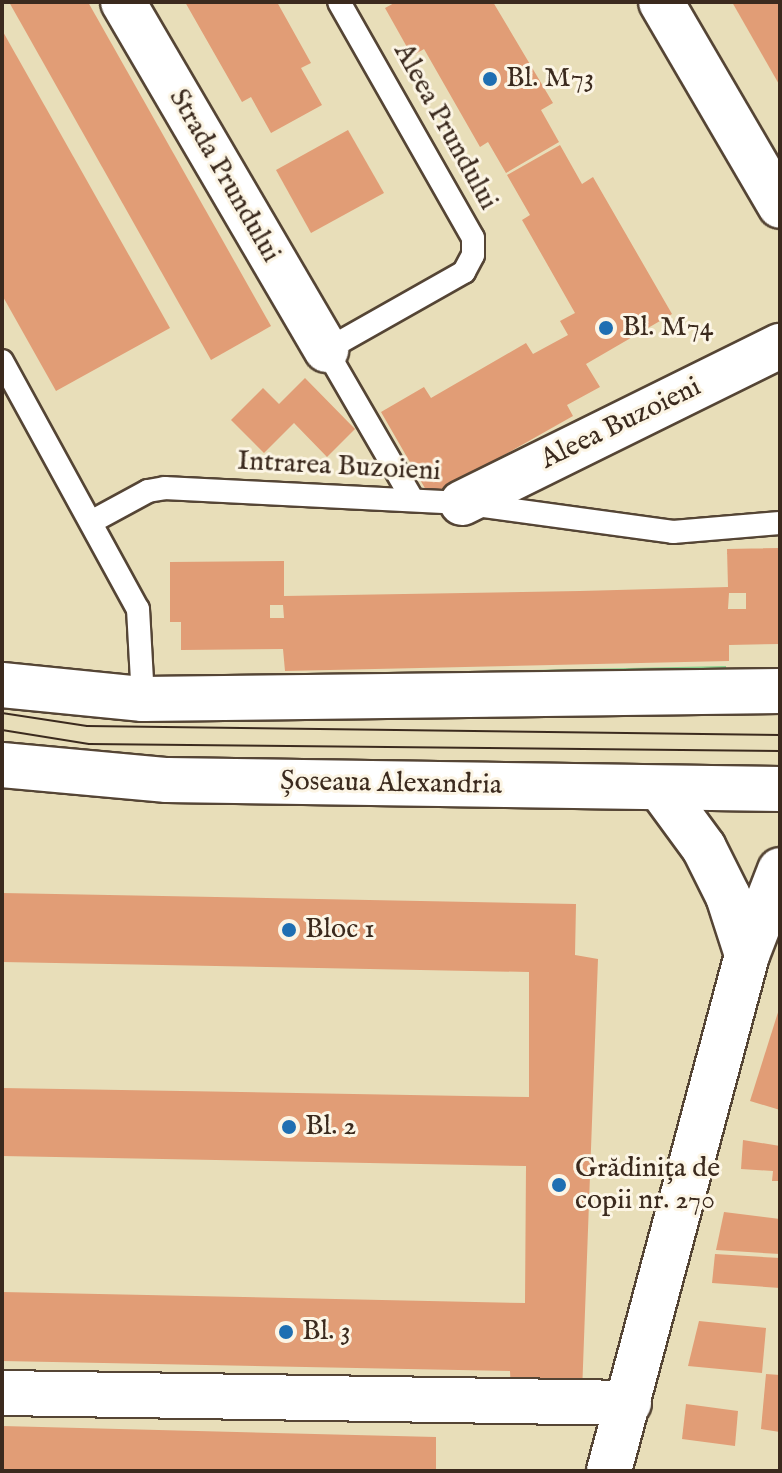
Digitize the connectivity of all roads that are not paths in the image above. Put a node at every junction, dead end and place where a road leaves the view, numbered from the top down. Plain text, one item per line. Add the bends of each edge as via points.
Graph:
1 (123, 2) edge
2 (339, 2) edge
3 (661, 2) edge
4 (780, 206) edge
5 (780, 346) edge
6 (326, 350) junction
7 (2, 361) edge
8 (413, 500) junction
9 (462, 503) junction
10 (91, 522) junction
11 (780, 523) edge
12 (2, 685) edge
13 (780, 691) edge
14 (143, 699) junction
15 (2, 765) edge
16 (660, 788) junction
17 (780, 789) edge
18 (780, 870) edge
19 (764, 960) edge
20 (2, 1393) edge
21 (629, 1403) junction
22 (609, 1471) edge

1 - 6 street, Strada Prundului
2 - 6 lane, Aleea Prundului via 473,238 473,255 464,272
3 - 4 street
5 - 9 street, Aleea Buzoieni
6 - 8 lane
7 - 10 lane
8 - 9 lane, Intrarea Buzoieni
8 - 10 lane, Intrarea Buzoieni via 165,488 148,491
9 - 11 lane, Intrarea Buzoieni via 673,532
10 - 14 lane via 138,609
12 - 14 street
13 - 14 street
15 - 16 street, Șoseaua Alexandria via 167,780
16 - 17 street, Șoseaua Alexandria
16 - 19 street via 704,848
18 - 19 street
19 - 21 street
20 - 21 street
21 - 22 street

